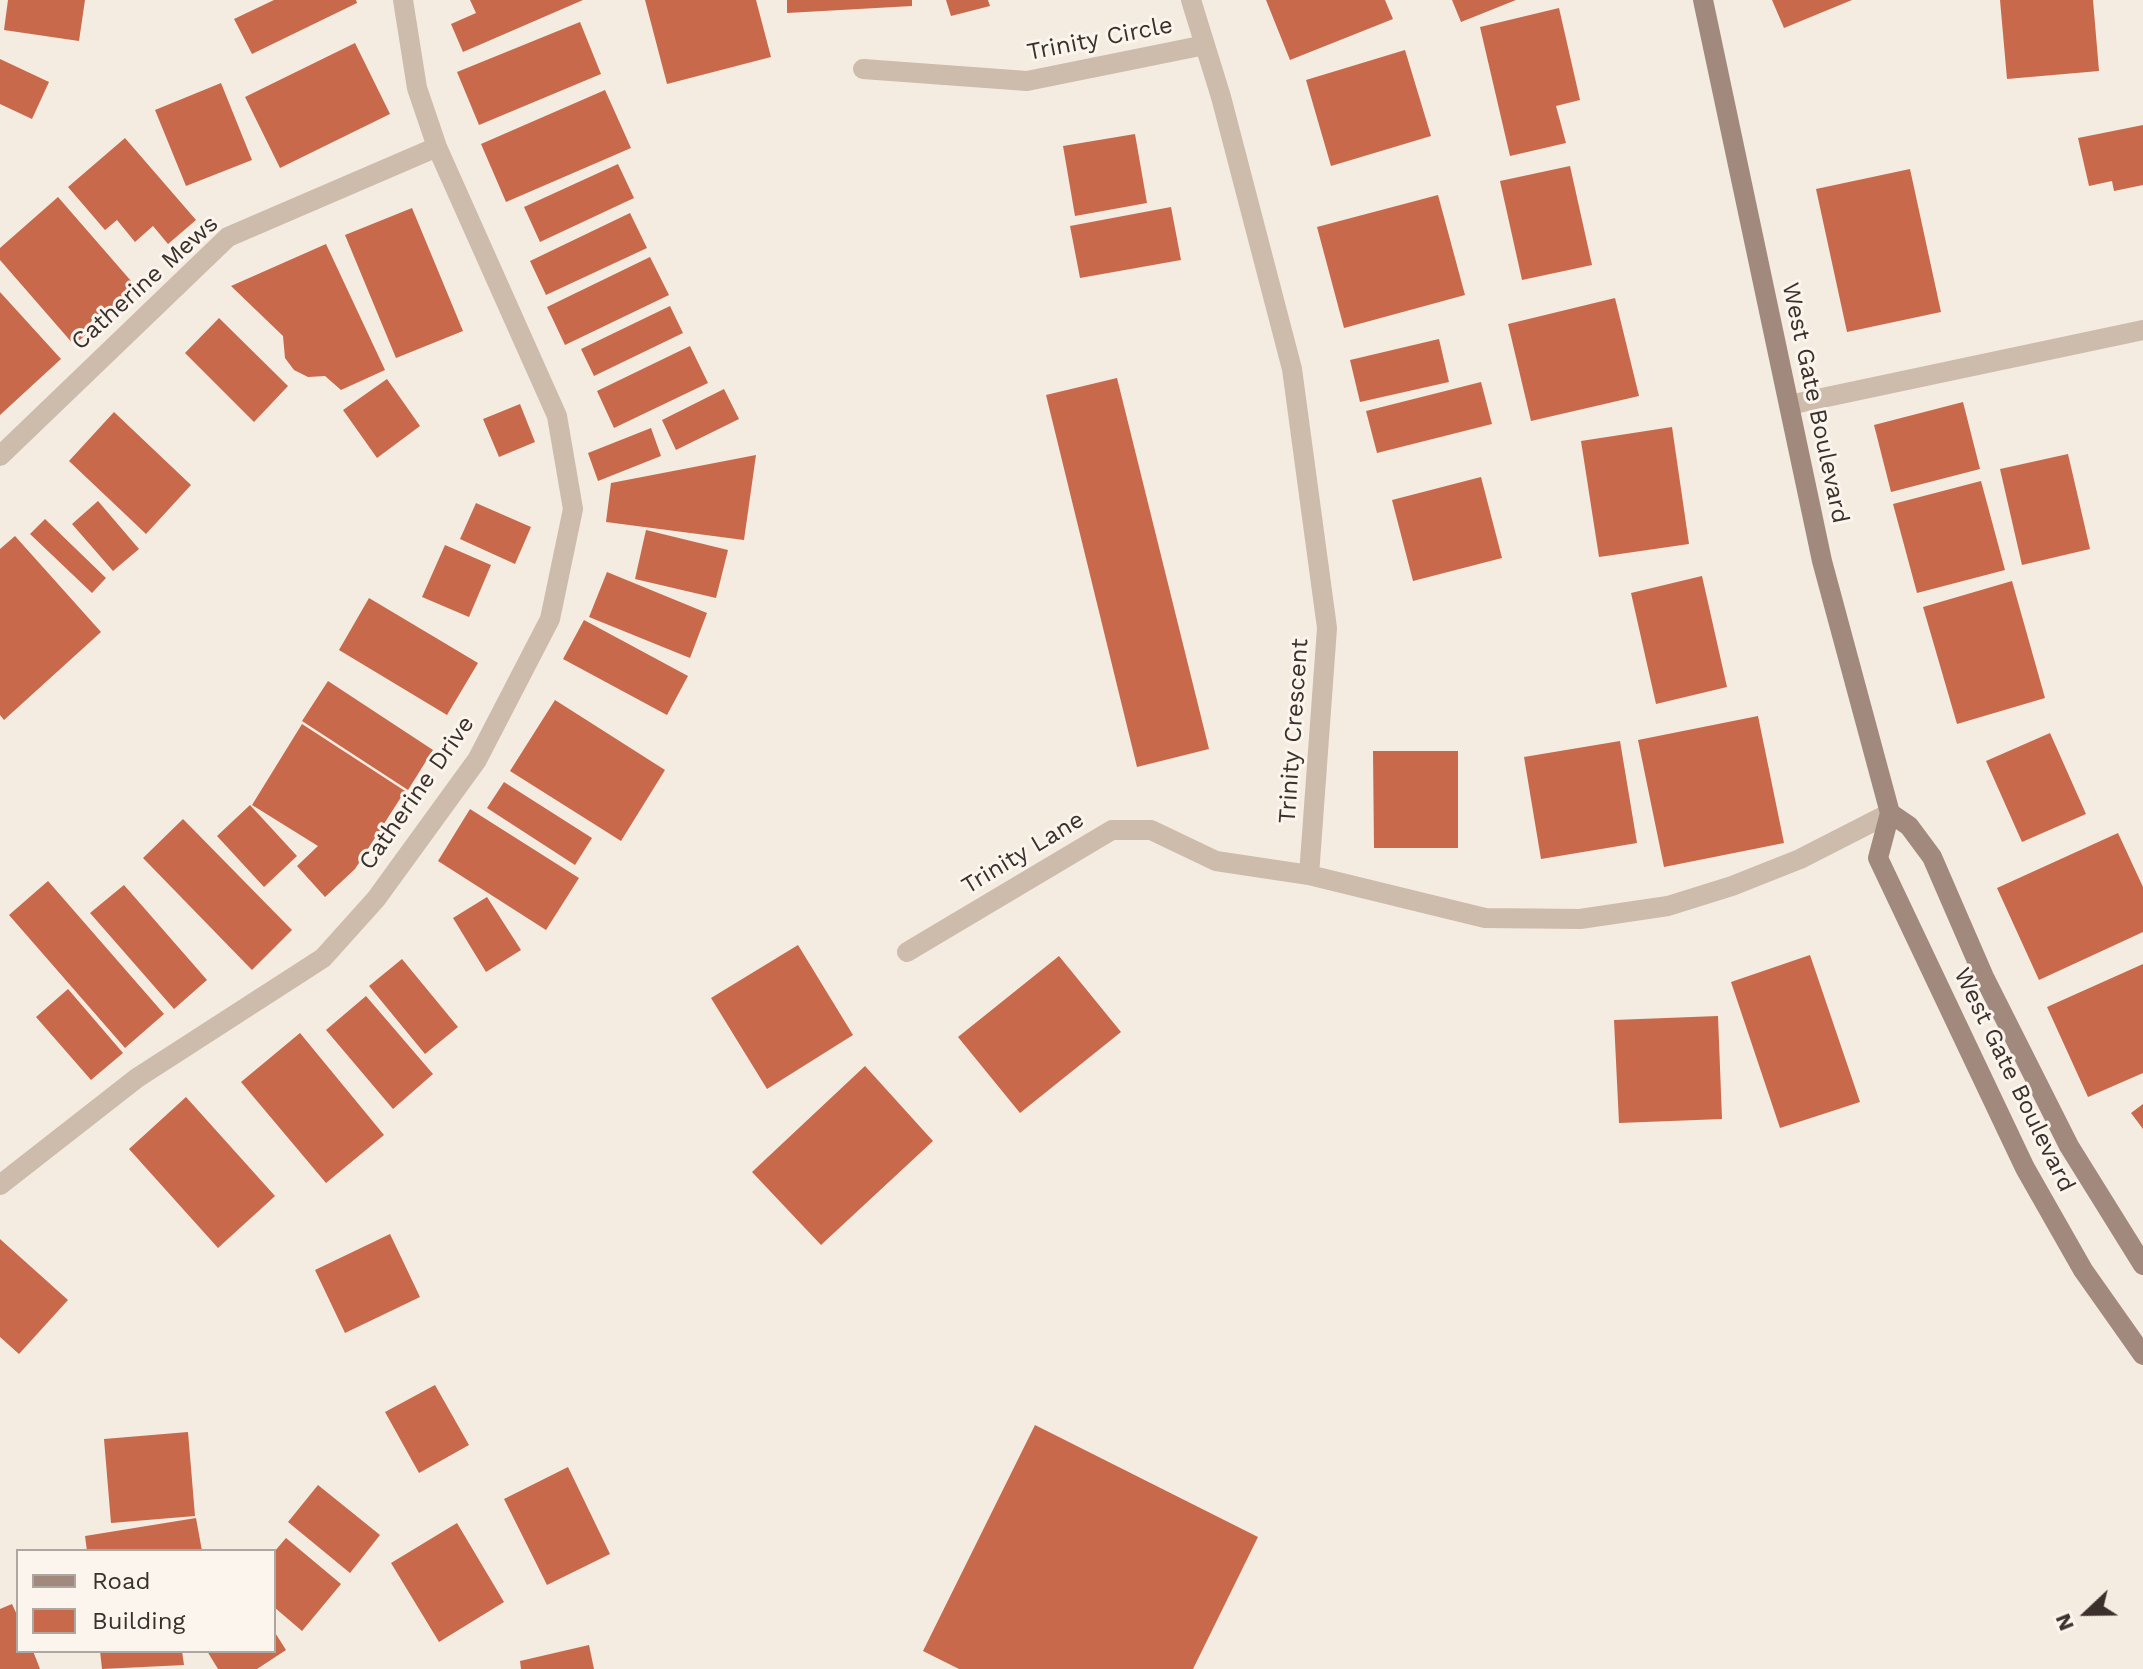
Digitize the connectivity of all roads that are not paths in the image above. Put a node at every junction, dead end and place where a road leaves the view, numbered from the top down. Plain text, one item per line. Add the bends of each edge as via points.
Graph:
1 (403, 0) edge
2 (1191, 0) edge
3 (1703, 0) edge
4 (1205, 45) junction
5 (863, 69) dead end
6 (437, 147) junction
7 (2143, 330) edge
8 (1789, 405) junction
9 (0, 456) edge
10 (1890, 813) junction
11 (1309, 875) junction
12 (907, 952) dead end
13 (0, 1185) edge
14 (2143, 1265) edge
15 (2143, 1355) edge

1 - 6 street, Catherine Drive via 417,88
2 - 4 street, Trinity Crescent
3 - 8 street, West Gate Boulevard
4 - 5 street, Trinity Circle via 1027,81
4 - 11 street, Trinity Crescent via 1292,369 1327,628
6 - 9 street, Catherine Mews via 228,237
6 - 13 street, Catherine Drive via 557,416 573,509 550,619 477,760 376,899 323,958 137,1078
7 - 8 street
8 - 10 street, West Gate Boulevard via 1822,561
10 - 11 street via 1800,859 1732,886 1668,906 1580,919 1485,918
10 - 14 street, West Gate Boulevard via 1909,826 1932,857 1984,977 2069,1146
10 - 15 street, West Gate Boulevard via 1878,858 1887,881 2025,1168 2083,1270
11 - 12 street, Trinity Lane via 1216,861 1151,830 1112,830

